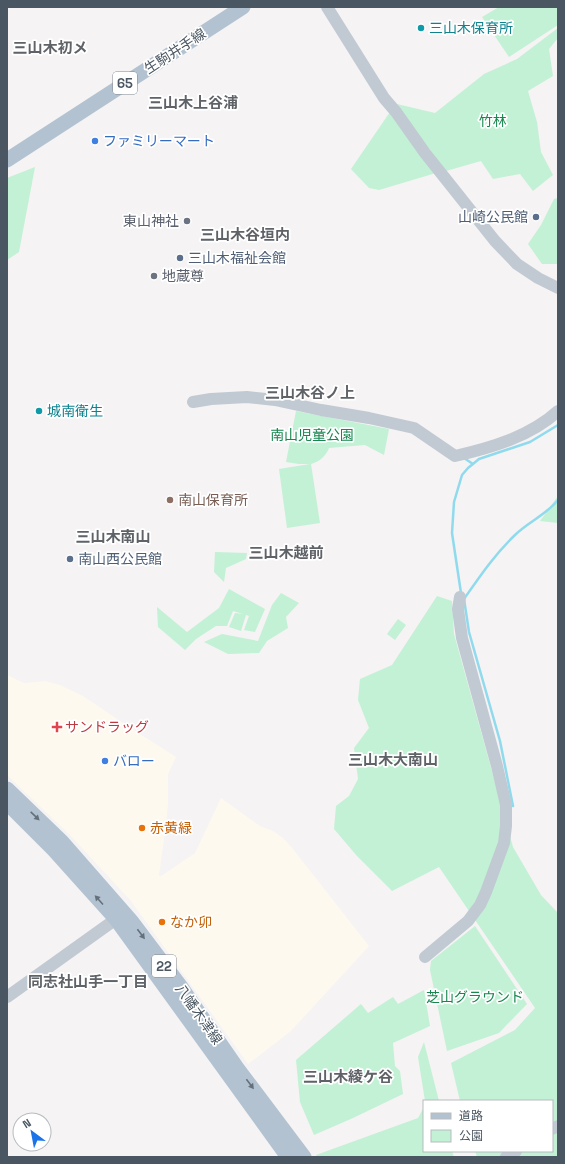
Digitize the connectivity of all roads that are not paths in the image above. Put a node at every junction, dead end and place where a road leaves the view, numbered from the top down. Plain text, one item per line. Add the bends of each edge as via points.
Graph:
1 (243, 7) edge
2 (327, 7) edge
3 (7, 160) edge
4 (558, 288) edge
5 (193, 402) dead end
6 (558, 411) edge
7 (460, 597) dead end
8 (7, 789) edge
9 (7, 803) edge
10 (120, 916) junction
11 (425, 957) dead end
12 (7, 997) edge
13 (288, 1157) edge
14 (304, 1157) edge

1 - 3 main road, 生駒井手線 / 65
2 - 4 street via 384,98 424,153 495,241 517,264
5 - 6 street via 247,397 369,418 414,428 455,456 494,445 536,428
7 - 11 street via 458,609 462,638 497,766 506,805 506,826 504,843 480,905 468,921
8 -> 10 main road, 八幡木津線 / 22 via 62,842
10 -> 9 main road, 八幡木津線 / 22
10 - 12 street
10 - 13 main road, 八幡木津線 / 22
10 -> 14 main road, 八幡木津線 / 22

